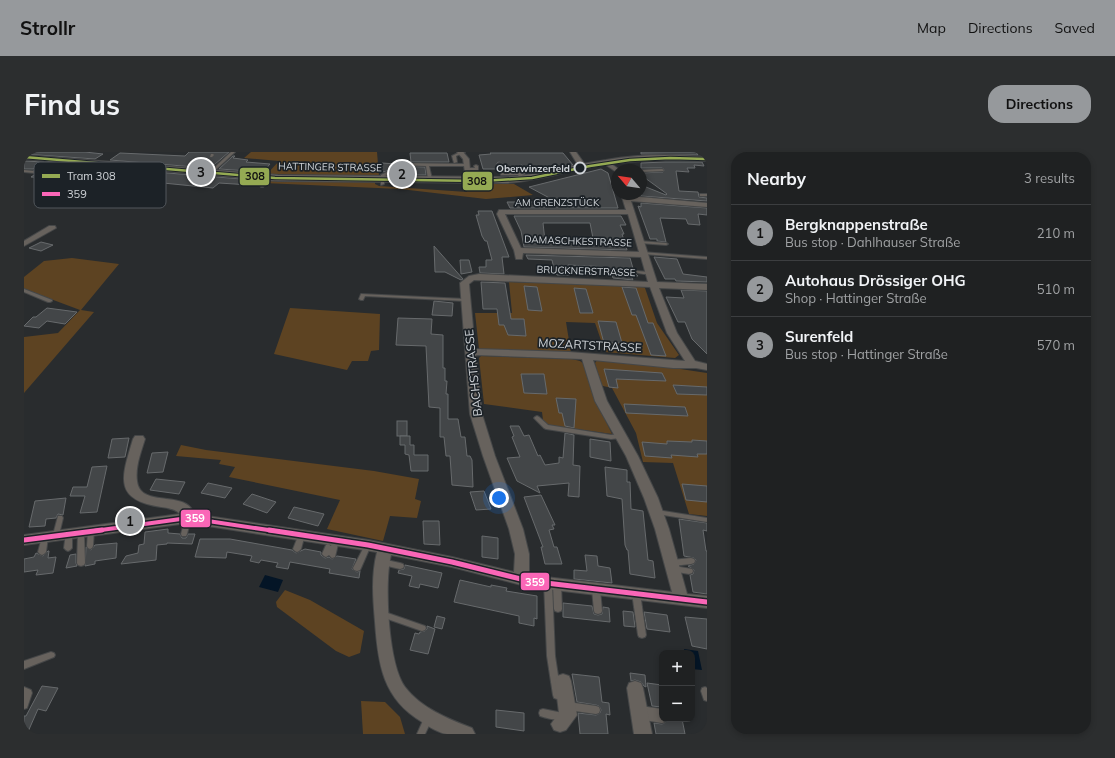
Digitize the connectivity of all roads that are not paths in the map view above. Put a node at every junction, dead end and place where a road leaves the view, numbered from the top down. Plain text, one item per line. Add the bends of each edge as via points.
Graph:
1 (233, 152) edge
2 (460, 152) edge
3 (573, 152) edge
4 (24, 157) edge
5 (54, 159) junction
6 (707, 159) edge
7 (49, 162) edge
8 (82, 162) edge
9 (228, 162) dead end
10 (439, 162) dead end
11 (455, 162) junction
12 (605, 162) junction
13 (204, 163) dead end
14 (398, 164) dead end
15 (500, 164) dead end
16 (427, 165) junction
17 (467, 166) junction
18 (476, 166) dead end
19 (584, 166) junction
20 (611, 166) edge
21 (166, 167) edge
22 (521, 167) dead end
23 (196, 169) junction
24 (662, 170) dead end
25 (24, 171) edge
26 (215, 171) junction
27 (647, 171) edge
28 (34, 172) edge
29 (393, 173) dead end
30 (259, 176) junction
31 (521, 176) junction
32 (430, 179) junction
33 (469, 179) junction
34 (382, 182) junction
35 (262, 186) dead end
36 (701, 195) dead end
37 (707, 195) edge
38 (627, 200) edge
39 (641, 200) edge
40 (647, 200) edge
41 (707, 205) edge
42 (707, 209) edge
43 (630, 212) junction
44 (52, 228) dead end
45 (640, 242) junction
46 (24, 244) edge
47 (666, 244) dead end
48 (519, 254) joint
49 (644, 254) junction
50 (700, 257) junction
51 (707, 258) edge
52 (702, 263) dead end
53 (638, 272) dead end
54 (650, 273) junction
55 (466, 281) joint
56 (654, 285) junction
57 (707, 287) edge
58 (24, 290) edge
59 (362, 299) dead end
60 (465, 300) junction
61 (50, 301) dead end
62 (470, 352) junction
63 (588, 357) junction
64 (691, 363) junction
65 (707, 368) edge
66 (537, 418) dead end
67 (623, 437) junction
68 (139, 439) dead end
69 (657, 512) junction
70 (60, 518) dead end
71 (188, 518) junction
72 (707, 520) edge
73 (68, 533) junction
74 (184, 534) dead end
75 (302, 534) junction
76 (24, 540) edge
77 (332, 543) junction
78 (368, 545) junction
79 (90, 546) dead end
80 (68, 548) dead end
81 (297, 549) dead end
82 (42, 552) dead end
83 (329, 555) dead end
84 (383, 555) junction
85 (691, 561) dead end
86 (81, 563) dead end
87 (400, 566) dead end
88 (673, 566) junction
89 (357, 568) dead end
90 (689, 571) dead end
91 (521, 579) junction
92 (552, 583) junction
93 (596, 589) junction
94 (636, 594) junction
95 (681, 599) junction
96 (707, 602) edge
97 (558, 609) dead end
98 (598, 611) dead end
99 (382, 614) junction
100 (422, 628) dead end
101 (642, 635) dead end
102 (51, 655) dead end
103 (24, 665) edge
104 (563, 680) dead end
105 (634, 686) dead end
106 (24, 691) edge
107 (24, 705) edge
108 (596, 710) dead end
109 (544, 713) dead end
110 (639, 713) junction
111 (429, 717) junction
112 (659, 717) edge
113 (562, 720) edge
114 (462, 733) edge
115 (421, 734) edge
116 (643, 734) edge

1 - 26 lane
2 - 11 lane via 454,156
2 - 17 street
3 - 19 street
4 - 5 street, HATTINGER STRASSE
5 - 7 lane
5 - 8 street, HATTINGER STRASSE
6 - 12 street, HATTINGER STRASSE via 657,157
9 - 26 lane
10 - 11 lane
11 - 17 lane
12 - 19 street, HATTINGER STRASSE
12 - 20 street
13 - 23 lane
14 - 16 lane
15 - 31 lane via 502,174
16 - 17 lane
16 - 32 lane
17 - 18 lane via 477,169
17 - 33 street
19 - 31 street, HATTINGER STRASSE via 534,178
21 - 23 street, HATTINGER STRASSE
22 - 31 lane via 524,174
23 - 26 street, HATTINGER STRASSE
24 - 27 lane
25 - 28 lane
26 - 30 street, HATTINGER STRASSE
29 - 34 lane via 383,176
30 - 34 street, HATTINGER STRASSE
30 - 35 lane via 258,180
31 - 33 street, HATTINGER STRASSE
32 - 33 street, HATTINGER STRASSE
32 - 34 street, HATTINGER STRASSE via 416,182
36 - 37 lane
38 - 43 street
39 - 42 street
40 - 41 street
43 - 45 street
43 - 48 street, AM GRENZSTÜCK via 502,212 507,230
44 - 46 street
45 - 47 lane
45 - 49 street
48 - 49 street, DAMASCHKESTRASSE
49 - 50 lane
49 - 54 street
50 - 51 lane
50 - 52 lane
53 - 54 lane
54 - 56 street
55 - 56 street, BRUCKNERSTRASSE via 479,277
55 - 60 street, BACHSTRASSE via 463,286
56 - 57 street, BRUCKNERSTRASSE
56 - 64 street via 670,329
58 - 61 lane
59 - 60 lane via 363,295
60 - 62 street, BACHSTRASSE
62 - 63 street, MOZARTSTRASSE
62 - 91 street, BACHSTRASSE via 478,421 515,524 523,566
63 - 64 street, MOZARTSTRASSE via 675,365
63 - 67 street via 590,380 609,408
64 - 65 street, MOZARTSTRASSE
66 - 67 lane via 546,427
67 - 69 street
68 - 71 street via 129,484 132,491 147,500 179,506 186,510
69 - 72 lane
69 - 88 street
70 - 73 lane
71 - 73 street
71 - 74 lane
71 - 75 street
73 - 76 street
73 - 79 lane
73 - 80 lane
73 - 82 lane
73 - 86 lane
75 - 77 street
75 - 81 lane
77 - 78 street
77 - 83 lane
78 - 84 street
78 - 89 lane
84 - 87 lane
84 - 91 street via 452,562
84 - 99 street via 380,572
85 - 88 lane
88 - 90 lane
88 - 95 street
91 - 92 street
92 - 93 street
92 - 97 lane
92 - 113 lane via 551,656
93 - 94 street
93 - 98 lane
94 - 95 street
94 - 101 lane
95 - 96 street
99 - 100 lane
99 - 111 street via 390,676 394,685 412,706
102 - 103 lane
104 - 113 street
105 - 110 street
106 - 107 lane via 28,693
108 - 113 lane
109 - 113 lane
110 - 112 lane
110 - 116 street
111 - 114 street
111 - 115 lane

